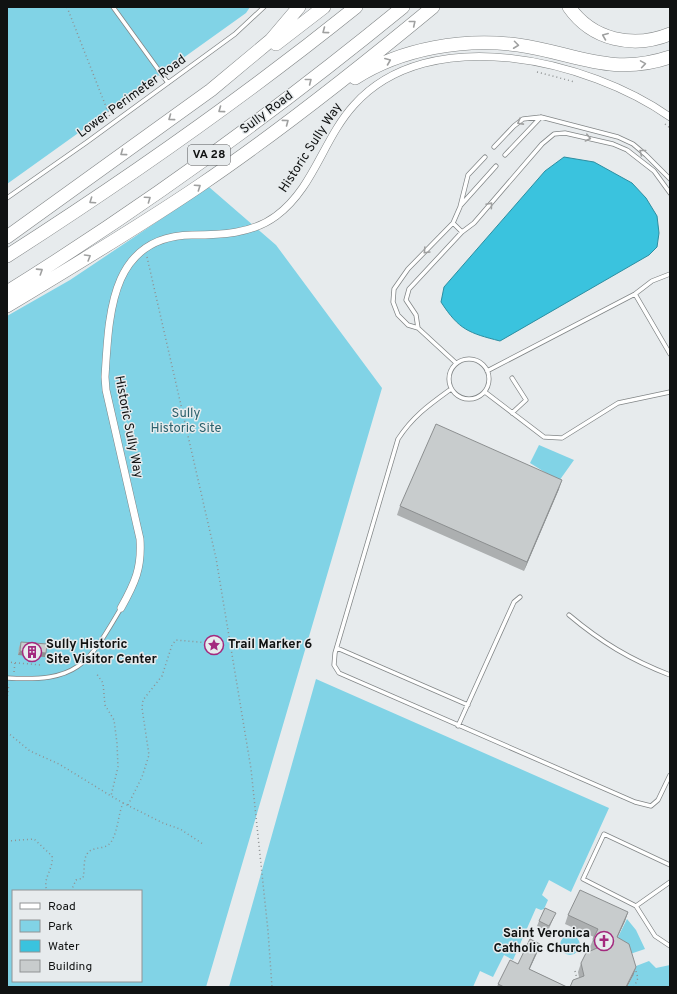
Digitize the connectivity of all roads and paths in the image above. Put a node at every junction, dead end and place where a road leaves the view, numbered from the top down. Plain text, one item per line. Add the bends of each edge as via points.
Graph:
1 (67, 7) edge
2 (113, 7) edge
3 (264, 7) edge
4 (299, 7) edge
5 (324, 7) edge
6 (356, 7) edge
7 (403, 7) edge
8 (433, 7) edge
9 (569, 7) edge
10 (670, 34) edge
11 (670, 57) edge
12 (530, 70) dead end
13 (168, 83) junction
14 (579, 83) dead end
15 (211, 90) junction
16 (305, 108) junction
17 (541, 117) junction
18 (670, 117) edge
19 (661, 121) dead end
20 (113, 124) junction
21 (670, 128) edge
22 (494, 147) dead end
23 (505, 155) dead end
24 (485, 157) dead end
25 (496, 166) dead end
26 (670, 179) edge
27 (670, 193) edge
28 (7, 198) edge
29 (460, 207) junction
30 (453, 223) junction
31 (462, 232) junction
32 (7, 238) edge
33 (144, 248) junction
34 (7, 256) edge
35 (670, 274) edge
36 (7, 292) edge
37 (636, 294) junction
38 (7, 306) edge
39 (418, 328) junction
40 (670, 354) edge
41 (456, 363) junction
42 (487, 371) junction
43 (512, 378) dead end
44 (451, 389) junction
45 (485, 392) junction
46 (670, 392) edge
47 (512, 413) junction
48 (520, 597) dead end
49 (121, 608) joint
50 (569, 615) dead end
51 (209, 643) dead end
52 (336, 648) junction
53 (7, 662) edge
54 (41, 665) dead end
55 (96, 673) dead end
56 (670, 675) edge
57 (7, 678) edge
58 (9, 690) dead end
59 (7, 700) edge
60 (468, 705) junction
61 (458, 726) junction
62 (7, 732) edge
63 (670, 775) edge
64 (111, 796) junction
65 (123, 803) junction
66 (128, 806) junction
67 (7, 841) edge
68 (203, 844) dead end
69 (670, 865) edge
70 (670, 882) edge
71 (47, 890) edge
72 (71, 890) edge
73 (636, 906) junction
74 (670, 946) edge
75 (634, 966) edge
76 (575, 971) dead end
77 (579, 985) edge
78 (272, 987) edge
79 (634, 987) edge

1 - 20 path
2 - 13 lane
3 - 13 lane, Lower Perimeter Road via 235,34
4 - 15 highway via 271,40
5 - 15 highway
6 -> 34 highway, VA 28 via 182,138
36 -> 7 highway, Sully Road / VA 28 via 133,210 217,150
16 -> 8 highway
10 -> 9 highway via 642,41 610,38 585,24
16 -> 11 highway via 382,63 438,47 482,43 519,45 611,66 637,65
12 - 14 path
13 - 20 lane, Lower Perimeter Road
15 -> 32 highway
38 -> 16 highway via 185,196
17 -> 22 lane via 523,119
17 - 23 lane
26 -> 17 lane via 633,144
18 - 33 street, Historic Sully Way via 634,94 606,82 521,59 481,56 428,62 395,74 359,98 345,115 300,191 270,220 227,234 166,238
19 - 21 path
20 - 28 lane, Lower Perimeter Road
24 - 29 lane via 468,175
25 - 29 lane
31 -> 27 lane via 474,224 542,144 554,134 565,133 613,144 627,150 654,171
29 - 30 lane
30 - 31 lane
30 -> 39 lane via 408,269 394,289 393,302 398,314 408,325
31 - 39 lane via 409,289 406,300 416,315
33 - 49 street, Historic Sully Way via 125,268 114,298 104,377 140,539 138,575
33 - 78 path via 216,558 251,769
35 - 37 lane via 652,281
37 - 40 lane
37 - 42 lane
39 - 41 lane
41 - 42 lane via 474,360
41 - 44 lane via 448,378
42 - 45 lane via 489,382
43 - 47 lane via 526,400
44 - 45 lane via 455,395 468,400
44 - 52 lane via 417,414 398,439
45 - 47 lane
46 - 47 lane via 618,403 562,438 544,437
48 - 60 lane via 514,602
49 - 57 lane via 100,643 85,662 71,672 49,678
50 - 56 lane via 613,648 644,665
51 - 66 path via 176,640 162,676 143,700 149,755
52 - 60 lane
52 - 61 lane via 334,665 339,673
53 - 54 path
55 - 64 path via 102,683 104,705 114,720 117,743 118,767
58 - 59 path
60 - 61 lane
61 - 63 lane via 635,802 651,806 658,800
62 - 64 path via 30,751 59,764
64 - 65 path
65 - 66 path
65 - 72 path via 110,842 106,847 91,850 87,854 84,878 76,880
66 - 68 path via 180,829
67 - 71 path via 34,839 52,856 52,867 45,886
69 - 73 lane via 604,834 583,879
70 - 73 lane
73 - 74 lane via 655,936
75 - 79 path via 638,978
76 - 77 path

